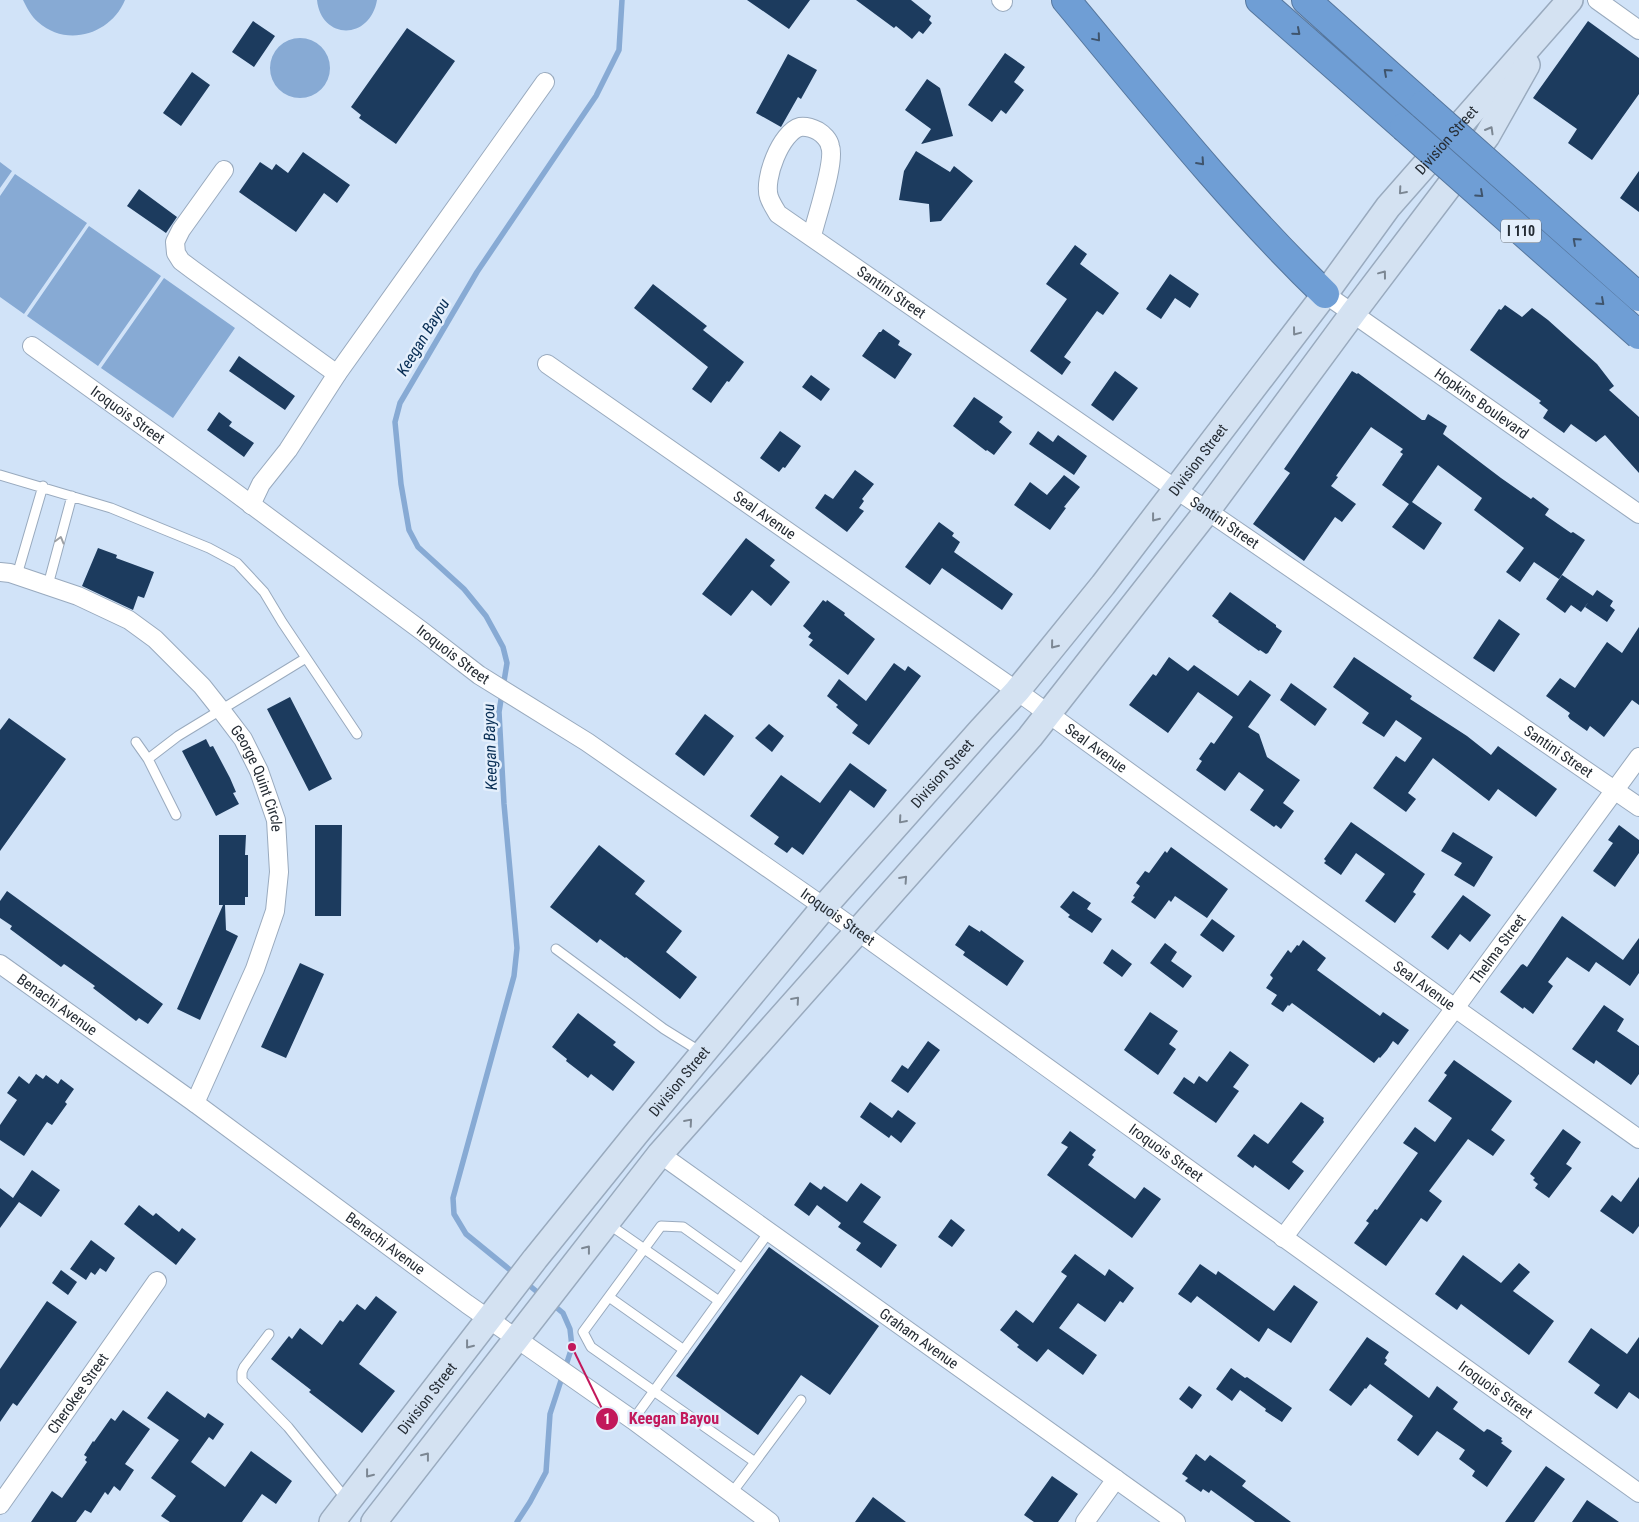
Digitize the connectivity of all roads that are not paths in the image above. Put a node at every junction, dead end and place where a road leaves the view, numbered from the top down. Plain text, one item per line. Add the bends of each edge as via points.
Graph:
1 (1066, 0) edge
2 (1260, 0) edge
3 (1306, 0) edge
4 (1570, 0) edge
5 (1597, 0) edge
6 (1550, 23) junction
7 (1639, 30) edge
8 (545, 82) dead end
9 (224, 170) dead end
10 (812, 236) junction
11 (1325, 294) junction
12 (1639, 297) edge
13 (1353, 313) junction
14 (1639, 335) edge
15 (32, 346) dead end
16 (547, 364) dead end
17 (337, 374) junction
18 (0, 475) edge
19 (43, 486) junction
20 (1177, 490) junction
21 (72, 496) junction
22 (251, 505) junction
23 (1207, 511) junction
24 (1639, 514) edge
25 (8, 574) edge
26 (48, 585) junction
27 (306, 658) junction
28 (1017, 691) junction
29 (221, 710) junction
30 (1048, 714) junction
31 (357, 734) dead end
32 (136, 742) dead end
33 (1639, 757) edge
34 (148, 760) junction
35 (1614, 790) junction
36 (1639, 807) edge
37 (176, 815) dead end
38 (824, 908) junction
39 (857, 932) junction
40 (556, 949) dead end
41 (0, 964) edge
42 (1455, 1008) junction
43 (704, 1053) junction
44 (195, 1103) junction
45 (1639, 1139) edge
46 (660, 1154) junction
47 (607, 1223) junction
48 (769, 1232) junction
49 (1283, 1238) junction
50 (644, 1249) junction
51 (742, 1268) junction
52 (157, 1281) dead end
53 (610, 1297) junction
54 (719, 1301) junction
55 (489, 1319) junction
56 (270, 1334) dead end
57 (517, 1339) junction
58 (684, 1350) junction
59 (654, 1390) junction
60 (801, 1400) dead end
61 (633, 1420) junction
62 (755, 1462) junction
63 (1116, 1479) junction
64 (1639, 1493) edge
65 (731, 1494) junction
66 (348, 1501) junction
67 (0, 1505) edge
68 (332, 1522) edge
69 (374, 1522) edge
70 (770, 1522) edge
71 (1085, 1522) edge
72 (1176, 1522) edge

1 -> 11 highway via 1191,151 1283,253
2 -> 14 highway, I 110, bridge
12 -> 3 highway, I 110, bridge
4 - 6 main road, Division Street
5 - 7 street
6 -> 11 main road, Division Street via 1388,207
13 -> 6 main road, Division Street via 1487,136
8 - 17 street
9 - 17 street via 174,242 176,253 181,261
10 - 10 street, Santini Street via 778,214 768,196 767,179 774,157 798,127 812,127 823,134 831,146 831,162
10 - 20 street, Santini Street
11 - 13 street, Hopkins Boulevard
11 -> 20 main road, Division Street
13 - 23 main road, Division Street
13 - 24 street, Hopkins Boulevard
15 - 22 street, Iroquois Street
16 - 28 street, Seal Avenue
17 - 22 street via 288,450 261,484
18 - 19 lane
19 - 21 lane
19 - 25 lane
20 - 23 street, Santini Street
20 -> 28 main road, Division Street
26 -> 21 lane
21 - 27 lane via 174,533 237,563 264,592
22 - 38 street, Iroquois Street via 479,675 587,742
23 - 30 main road, Division Street
23 - 35 street, Santini Street
25 - 26 street, George Quint Circle
26 - 29 street, George Quint Circle via 129,620 155,639
27 - 29 lane
27 - 31 lane
28 - 30 street, Seal Avenue
28 -> 38 main road, Division Street
29 - 34 lane via 178,736
29 - 44 street, George Quint Circle via 243,740 259,771 276,820 279,872 275,911 255,969
39 -> 30 main road, Division Street
30 - 42 street, Seal Avenue
32 - 34 lane
33 - 35 street, Thelma Street
34 - 37 lane
35 - 36 street, Santini Street
35 - 42 street, Thelma Street
38 - 39 street, Iroquois Street
38 - 43 main road, Division Street
46 -> 39 main road, Division Street
39 - 49 street, Iroquois Street
40 - 43 lane via 664,1029
41 - 44 street, Benachi Avenue
42 - 45 street, Seal Avenue
42 - 49 street, Thelma Street
43 - 55 main road, Division Street
44 - 55 street, Benachi Avenue
46 - 47 main road, Division Street
46 - 48 street, Graham Avenue
47 - 50 lane
57 -> 47 main road, Division Street
48 - 51 lane
48 - 63 street, Graham Avenue
49 - 64 street, Iroquois Street
50 - 51 lane via 661,1226 682,1227
50 - 53 lane
50 - 54 lane
51 - 54 lane
52 - 67 street, Cherokee Street
53 - 58 lane
53 - 59 lane via 583,1332 591,1347
54 - 58 lane
55 - 57 street, Benachi Avenue
55 -> 66 main road, Division Street
56 - 66 lane via 244,1367 242,1380 288,1427
57 - 61 street, Benachi Avenue
69 -> 57 main road, Division Street
58 - 59 lane
59 - 61 lane
59 - 62 lane
60 - 62 lane
61 - 65 street, Benachi Avenue
62 - 65 lane
63 - 71 street
63 - 72 street, Graham Avenue
65 - 70 street, Benachi Avenue
66 - 68 main road, Division Street

